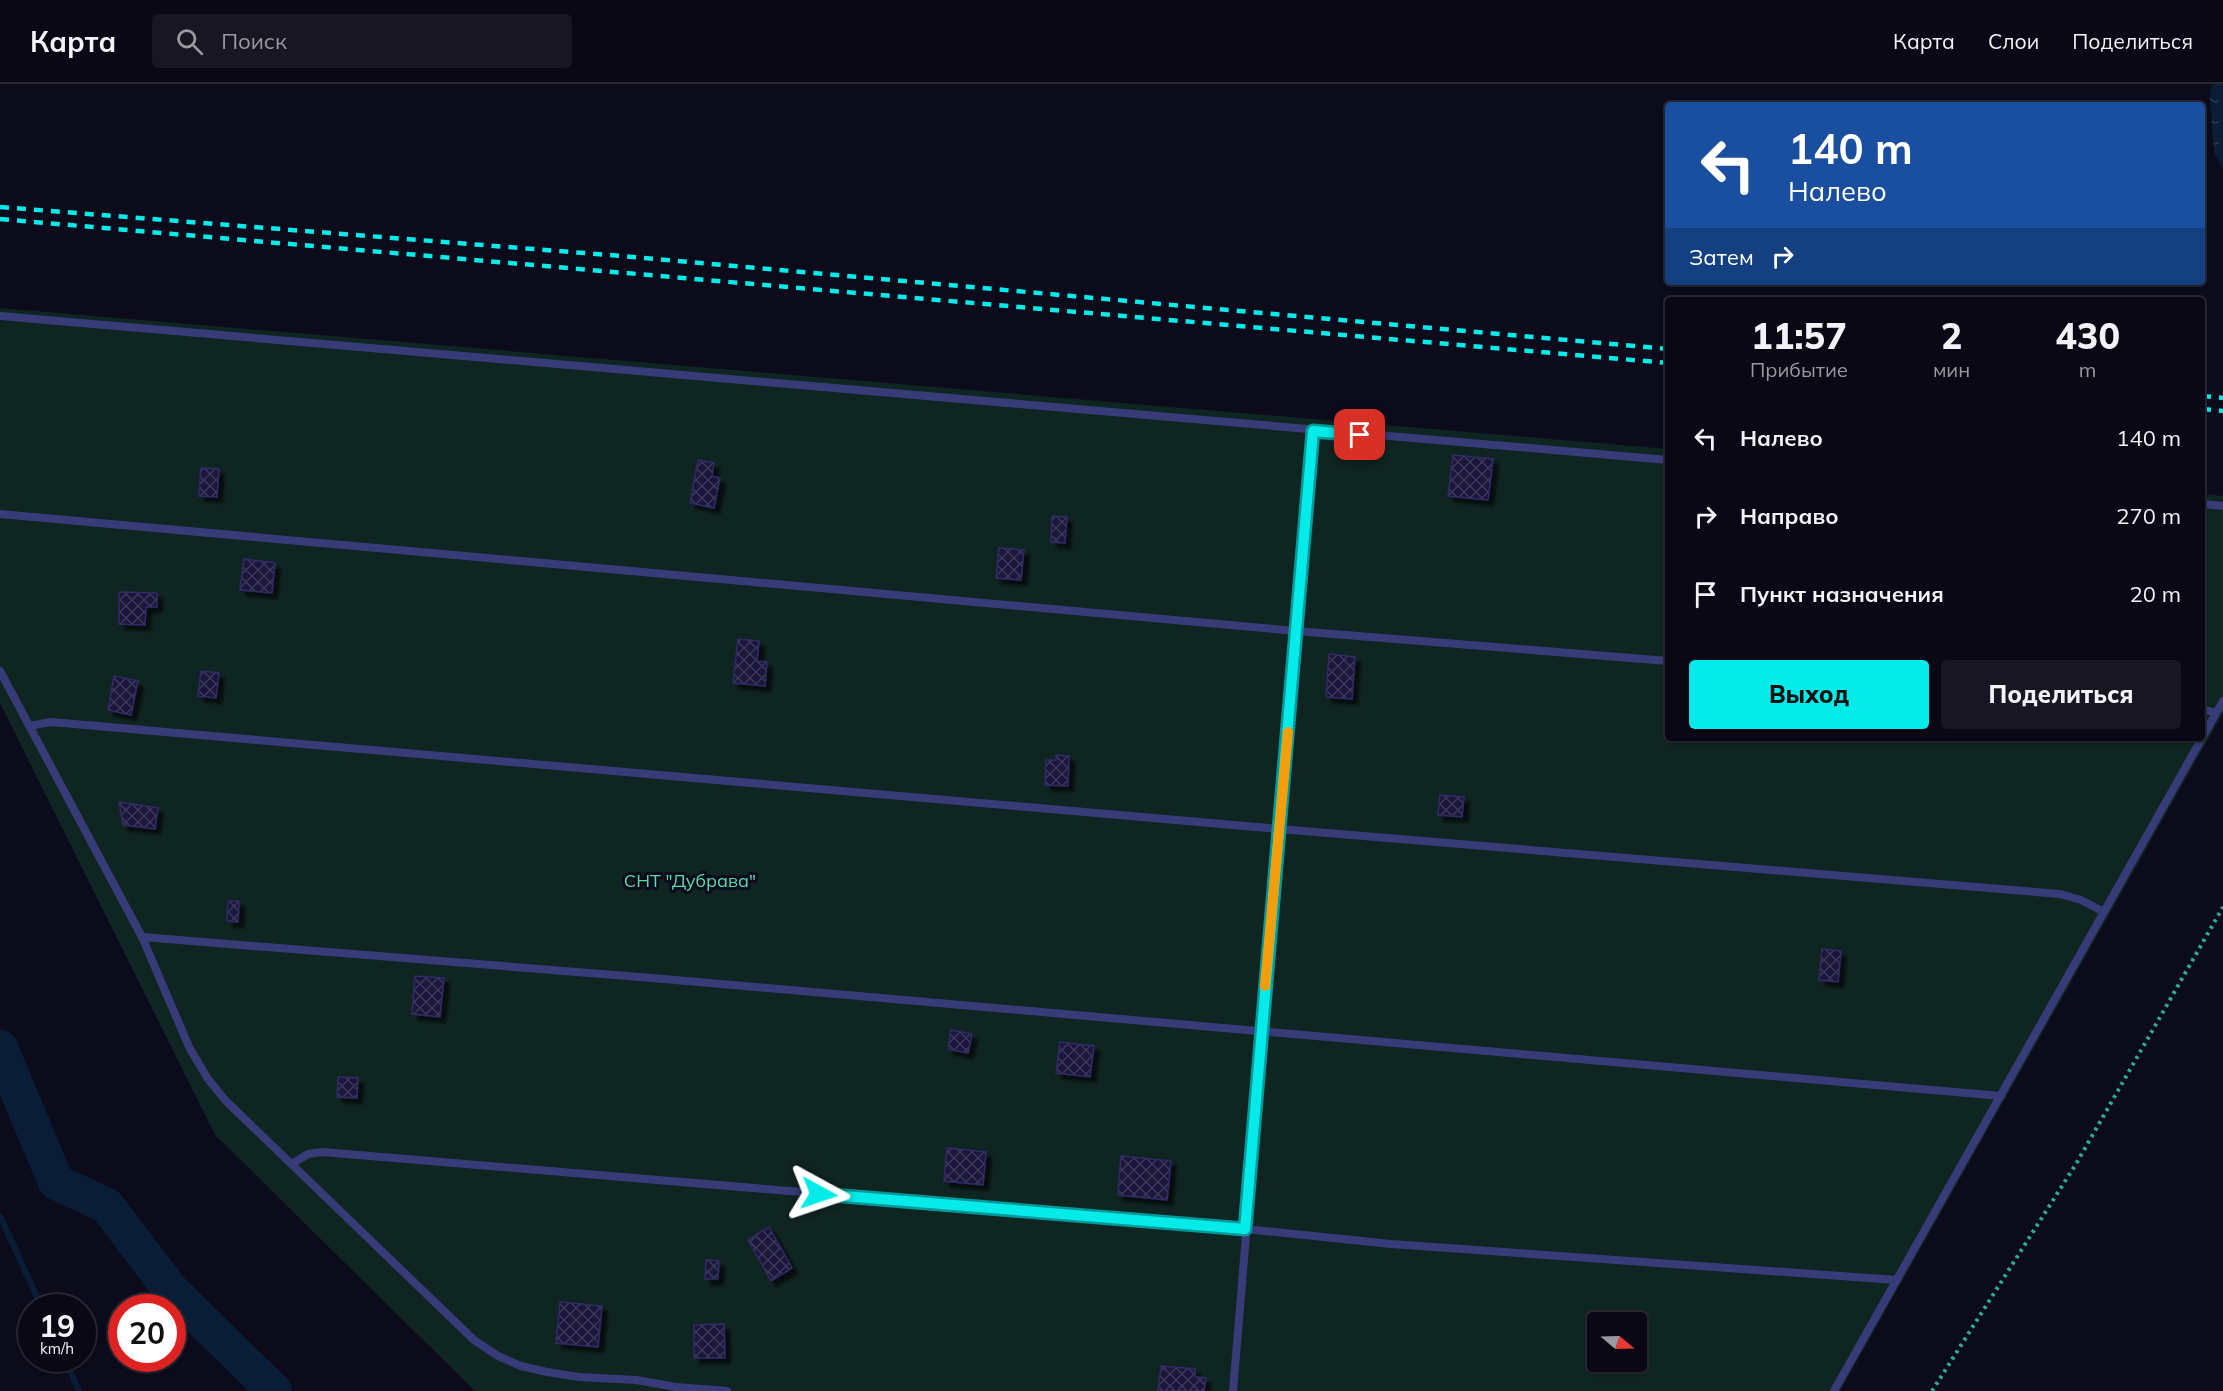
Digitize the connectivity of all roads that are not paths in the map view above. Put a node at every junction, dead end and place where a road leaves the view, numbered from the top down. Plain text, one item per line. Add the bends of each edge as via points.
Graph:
1 (0, 316) edge
2 (1313, 431) junction
3 (1665, 460) edge
4 (2205, 504) edge
5 (2223, 506) edge
6 (0, 514) edge
7 (1296, 631) junction
8 (1665, 661) edge
9 (0, 670) edge
10 (2223, 700) edge
11 (2205, 710) edge
12 (2216, 713) junction
13 (29, 726) junction
14 (2205, 733) edge
15 (2200, 741) edge
16 (1279, 830) junction
17 (2104, 912) junction
18 (142, 937) junction
19 (1262, 1029) junction
20 (2001, 1096) junction
21 (292, 1164) junction
22 (1245, 1229) junction
23 (1897, 1280) junction
24 (678, 1389) edge
25 (727, 1391) edge
26 (1233, 1391) edge
27 (1834, 1391) edge

1 - 2 lane
2 - 3 lane
2 - 7 lane
4 - 5 lane
6 - 7 lane
7 - 8 lane
7 - 16 lane
9 - 13 lane
10 - 12 lane
11 - 12 lane
12 - 14 lane
13 - 16 lane via 63,723
13 - 18 lane
15 - 17 lane
16 - 17 lane via 2060,894
16 - 19 lane
17 - 20 lane
18 - 19 lane
18 - 21 lane via 190,1049 208,1079
19 - 20 lane
19 - 22 lane
20 - 23 lane
21 - 22 lane via 308,1154 322,1152
21 - 24 lane via 474,1340 498,1356 547,1372 636,1380
22 - 23 lane via 1402,1245
22 - 26 lane
23 - 27 lane
24 - 25 lane

